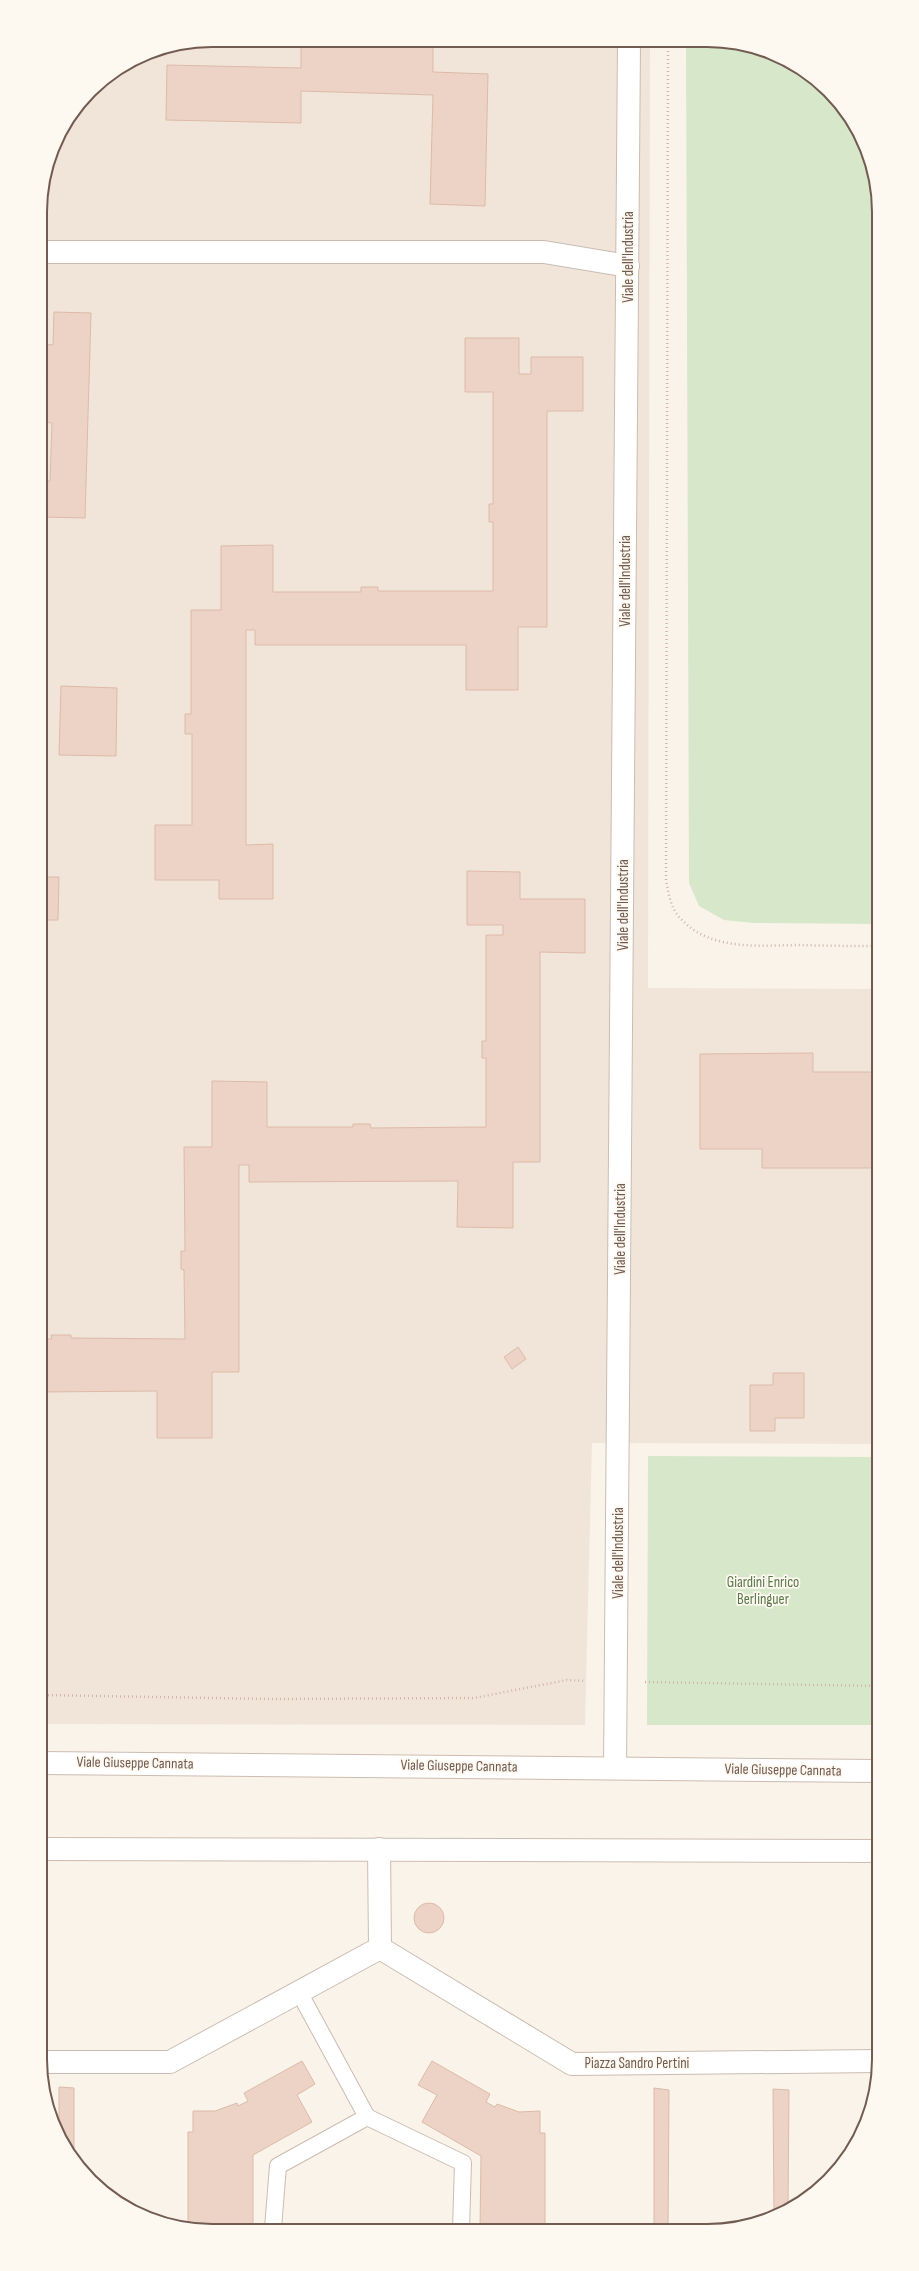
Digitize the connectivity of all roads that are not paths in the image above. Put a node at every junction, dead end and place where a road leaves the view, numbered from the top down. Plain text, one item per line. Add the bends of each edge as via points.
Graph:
1 (630, 47) edge
2 (47, 252) edge
3 (628, 266) junction
4 (47, 1763) edge
5 (615, 1768) junction
6 (872, 1771) edge
7 (47, 1849) edge
8 (379, 1849) junction
9 (872, 1851) edge
10 (380, 1948) junction
11 (299, 1992) junction
12 (872, 2061) edge
13 (47, 2062) edge
14 (367, 2117) junction
15 (273, 2224) edge
16 (461, 2224) edge

1 - 3 street, Viale dell'Industria
2 - 3 street via 544,252
3 - 5 street, Viale dell'Industria
4 - 5 street, Viale Giuseppe Cannata
5 - 6 street, Viale Giuseppe Cannata
7 - 8 street
8 - 9 street
8 - 10 street
10 - 11 street
10 - 12 street, Piazza Sandro Pertini via 572,2064
11 - 13 street via 170,2062
11 - 14 lane
14 - 15 lane via 278,2166
14 - 16 lane via 463,2163

